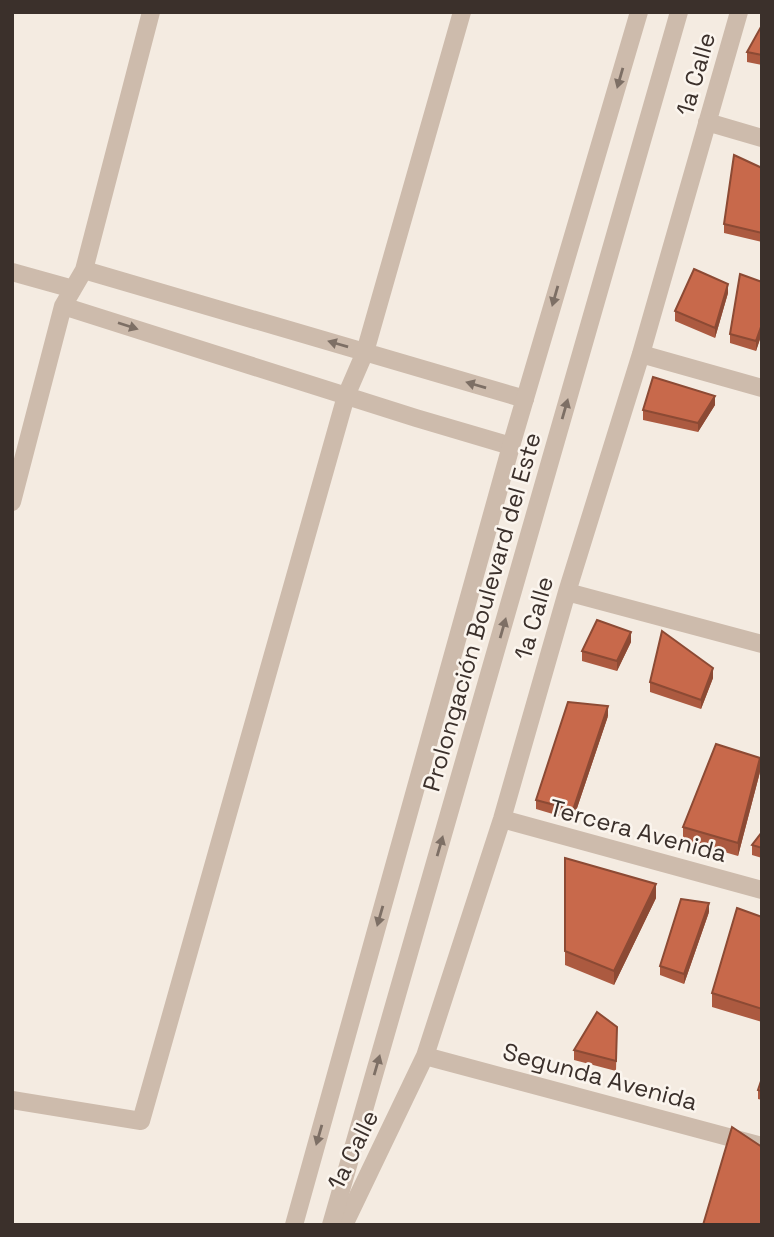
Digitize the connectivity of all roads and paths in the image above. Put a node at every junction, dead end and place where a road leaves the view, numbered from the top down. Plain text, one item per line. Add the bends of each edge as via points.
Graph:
1 (151, 12) edge
2 (462, 12) edge
3 (639, 12) edge
4 (679, 12) edge
5 (739, 12) edge
6 (707, 122) junction
7 (762, 138) edge
8 (85, 270) junction
9 (12, 272) edge
10 (73, 289) junction
11 (63, 306) junction
12 (365, 352) junction
13 (641, 354) junction
14 (762, 388) edge
15 (346, 396) junction
16 (525, 399) junction
17 (511, 446) junction
18 (12, 502) edge
19 (567, 592) junction
20 (762, 645) edge
21 (502, 819) junction
22 (762, 890) edge
23 (425, 1056) junction
24 (12, 1100) edge
25 (762, 1146) edge
26 (294, 1225) edge
27 (331, 1225) edge
28 (344, 1225) edge

1 - 8 street
2 - 12 street
3 -> 16 street
27 -> 4 street, Prolongación Boulevard del Este
5 - 6 street, 1a Calle
6 - 7 street
6 - 13 street, 1a Calle
8 - 10 street
12 -> 8 street
9 - 10 street
10 - 11 street
11 -> 15 street
11 - 18 street
12 - 15 street
16 -> 12 street
13 - 14 street
13 - 19 street, 1a Calle
15 - 17 street
15 - 24 street via 141,1121
16 - 17 street
17 -> 26 street
19 - 20 street
19 - 21 street, 1a Calle
21 - 22 street, Tercera Avenida
21 - 23 street, 1a Calle
23 - 25 street, Segunda Avenida
23 - 28 street, 1a Calle

